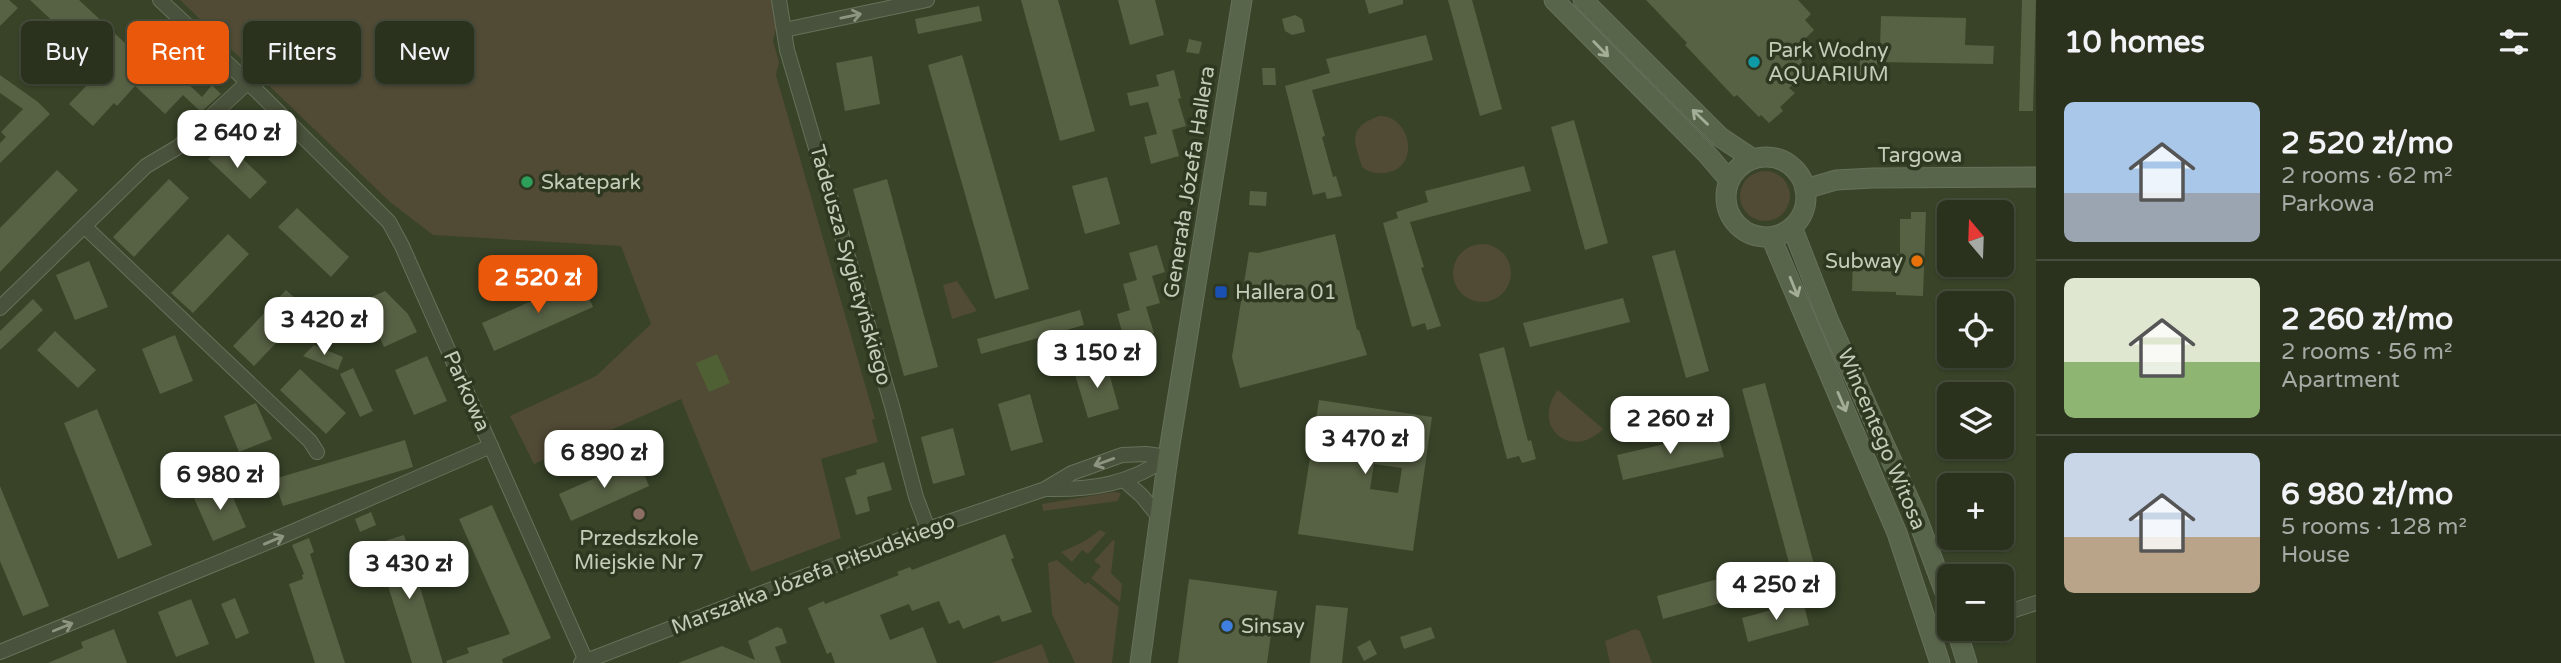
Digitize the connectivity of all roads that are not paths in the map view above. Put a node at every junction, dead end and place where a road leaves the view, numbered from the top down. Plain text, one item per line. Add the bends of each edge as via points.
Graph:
1 (160, 0) edge
2 (779, 0) edge
3 (927, 0) edge
4 (1242, 0) edge
5 (1554, 0) edge
6 (1583, 0) edge
7 (785, 30) junction
8 (243, 79) edge
9 (246, 84) edge
10 (248, 84) edge
11 (1753, 159) junction
12 (2036, 177) edge
13 (1730, 180) junction
14 (1805, 189) junction
15 (85, 227) junction
16 (1792, 227) junction
17 (1771, 237) junction
18 (0, 308) edge
19 (491, 446) junction
20 (317, 452) dead end
21 (1168, 457) junction
22 (1125, 481) junction
23 (1045, 489) junction
24 (1159, 517) junction
25 (928, 529) junction
26 (1937, 571) edge
27 (2036, 603) edge
28 (2014, 610) edge
29 (1960, 641) edge
30 (2, 653) edge
31 (584, 662) edge
32 (1140, 663) edge
33 (1940, 663) edge
34 (1967, 663) edge

1 - 8 street, Parkowa
2 - 7 street, Tadeusza Sygietyńskiego
7 -> 3 street
4 - 21 main road, Generała Józefa Hallera
5 -> 13 main road
11 -> 6 main road via 1720,137
7 - 25 street, Tadeusza Sygietyńskiego via 787,50
9 - 15 street via 178,147 146,166
10 - 19 street, Parkowa via 389,222
11 - 13 main road
11 - 14 main road via 1775,158 1785,163 1801,178
12 - 14 main road, Targowa via 1873,178 1836,180
13 - 17 main road via 1726,201 1733,221 1750,234
14 - 16 main road via 1804,210
15 - 18 street
15 - 20 street
16 - 17 main road
16 - 26 main road, Wincentego Witosa
17 -> 33 main road, Wincentego Witosa via 1898,533
30 -> 19 street
19 - 31 street, Parkowa
21 - 22 street, Marszałka Józefa Piłsudskiego
21 -> 23 street, Marszałka Józefa Piłsudskiego via 1122,455 1072,473
21 - 24 main road, Generała Józefa Hallera
22 - 23 street, Marszałka Józefa Piłsudskiego via 1075,490
22 - 24 street
23 - 25 street, Marszałka Józefa Piłsudskiego
24 - 32 main road, Generała Józefa Hallera
25 - 31 street, Marszałka Józefa Piłsudskiego
27 - 28 street
29 - 34 main road

